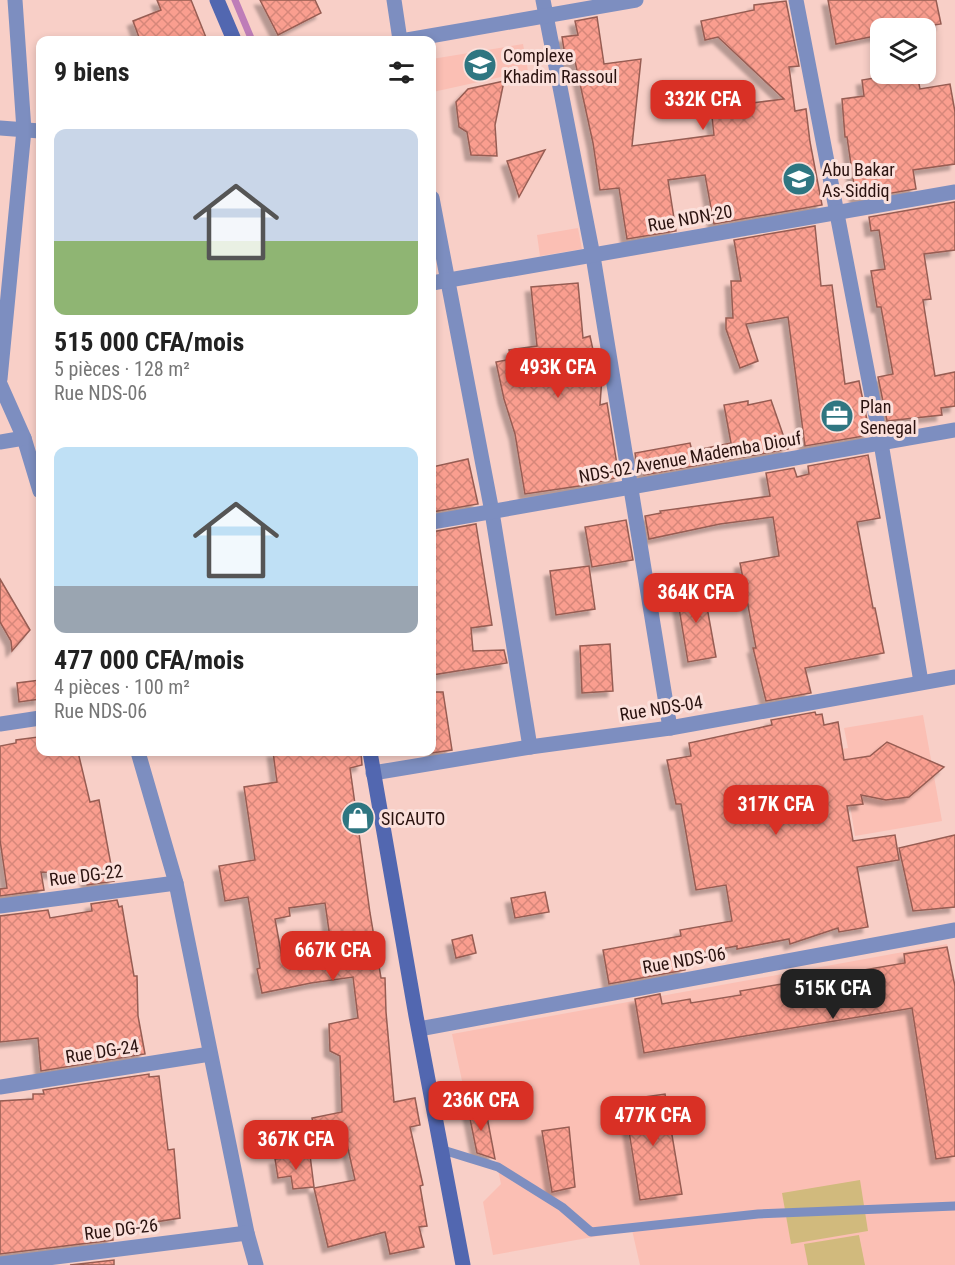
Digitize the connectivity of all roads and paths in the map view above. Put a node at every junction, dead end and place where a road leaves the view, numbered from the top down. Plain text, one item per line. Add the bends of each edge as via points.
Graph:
1 (15, 0) edge
2 (217, 0) edge
3 (394, 0) edge
4 (543, 0) edge
5 (636, 0) edge
6 (796, 0) edge
7 (546, 16) junction
8 (232, 36) edge
9 (399, 36) edge
10 (430, 36) edge
11 (0, 128) edge
12 (24, 130) junction
13 (36, 131) edge
14 (955, 192) edge
15 (835, 212) junction
16 (436, 218) edge
17 (593, 255) junction
18 (449, 281) junction
19 (436, 283) edge
20 (0, 382) edge
21 (955, 430) edge
22 (24, 438) junction
23 (0, 442) edge
24 (880, 443) junction
25 (36, 477) edge
26 (632, 487) junction
27 (492, 512) junction
28 (436, 521) edge
29 (955, 677) edge
30 (921, 682) junction
31 (36, 719) edge
32 (0, 724) edge
33 (670, 728) junction
34 (530, 747) junction
35 (139, 756) edge
36 (371, 756) edge
37 (373, 773) junction
38 (177, 883) junction
39 (0, 906) edge
40 (955, 930) edge
41 (419, 1029) junction
42 (210, 1054) junction
43 (0, 1087) edge
44 (442, 1150) junction
45 (955, 1206) edge
46 (248, 1233) junction
47 (0, 1264) edge
48 (256, 1265) edge
49 (463, 1265) edge

1 - 12 street
2 - 8 street
3 - 9 street
4 - 7 street
5 - 7 street
6 - 15 street
7 - 10 street
7 - 17 street
11 - 12 street
12 - 13 street
12 - 20 street
14 - 15 street, Rue NDN-20
15 - 17 street, Rue NDN-20
15 - 24 street
16 - 18 street
17 - 18 street, Rue NDN-20
17 - 26 street
18 - 19 street, Rue NDN-20
18 - 27 street
20 - 22 street
21 - 24 street, NDS-02 Avenue Mademba Diouf
22 - 23 street
22 - 25 street
24 - 26 street, NDS-02 Avenue Mademba Diouf
24 - 30 street
26 - 27 street, NDS-02 Avenue Mademba Diouf
26 - 33 street
27 - 28 street, NDS-02 Avenue Mademba Diouf
27 - 34 street
29 - 30 street, Rue NDS-04
30 - 33 street, Rue NDS-04
31 - 32 street
33 - 34 street, Rue NDS-04
34 - 37 street, Rue NDS-04
35 - 38 street
36 - 37 street
37 - 41 street
38 - 39 street, Rue DG-22
38 - 42 street
40 - 41 street, Rue NDS-06
41 - 44 street
42 - 43 street, Rue DG-24
42 - 46 street
44 - 45 lane via 498,1167 562,1207 591,1232 758,1214
44 - 49 street
46 - 47 street, Rue DG-26
46 - 48 street

